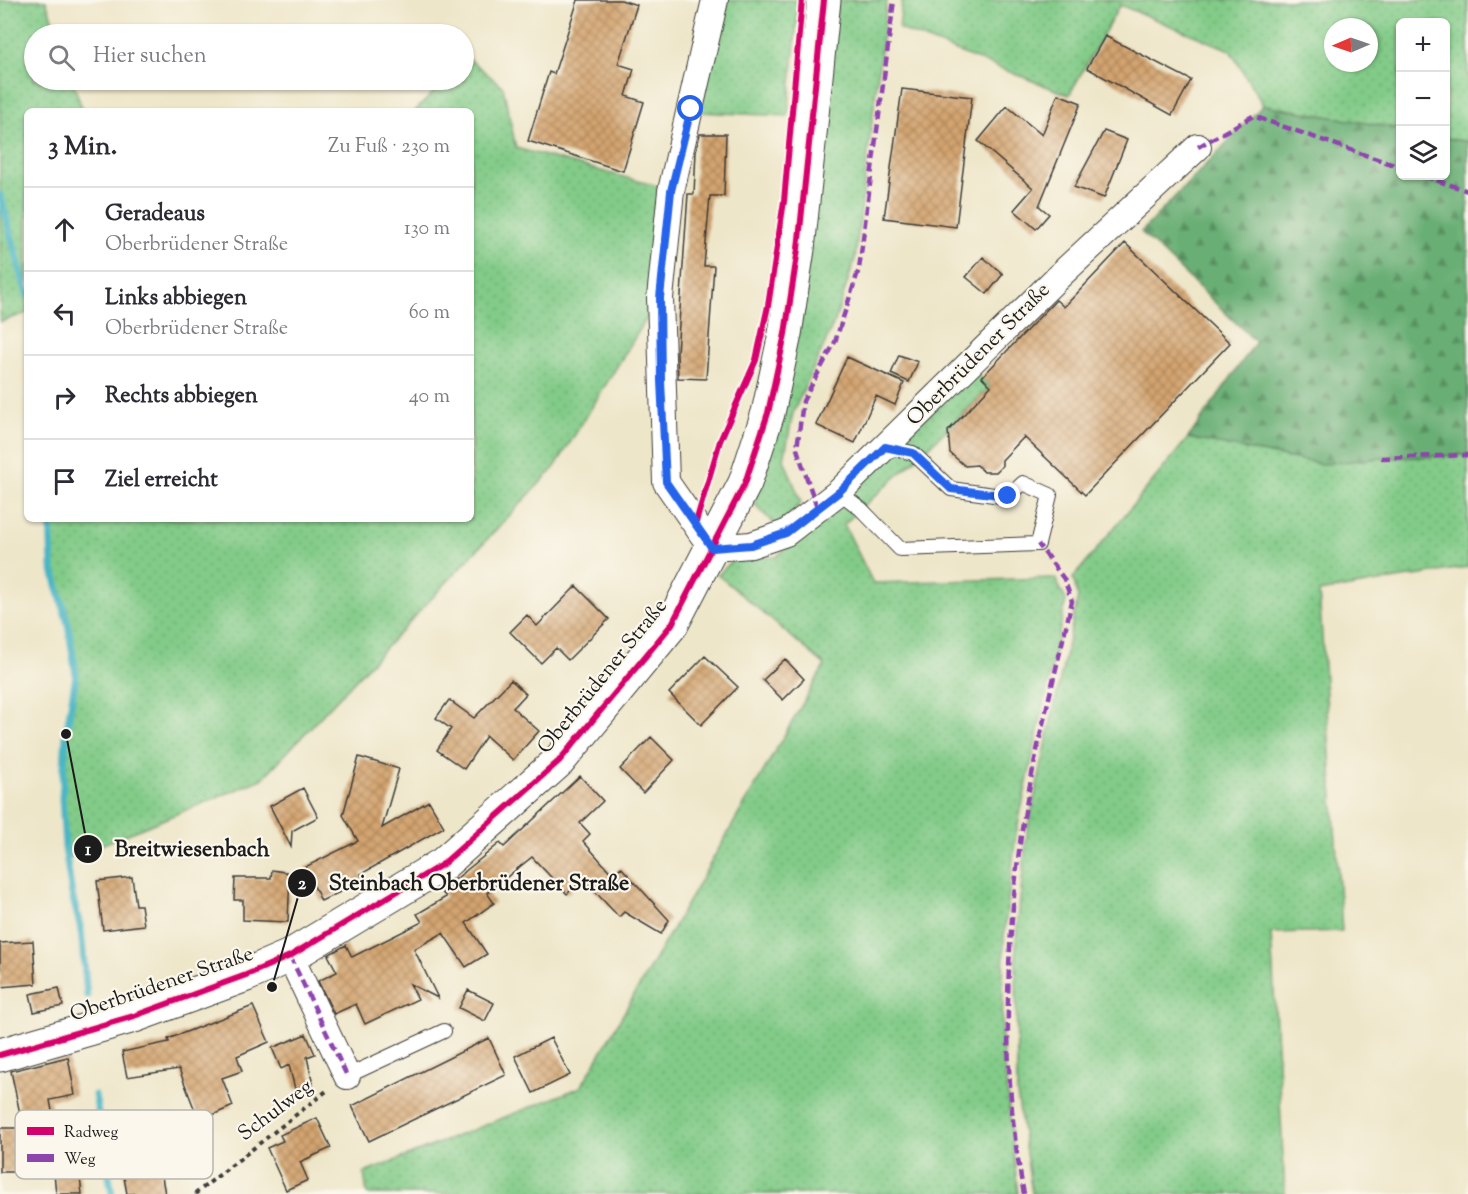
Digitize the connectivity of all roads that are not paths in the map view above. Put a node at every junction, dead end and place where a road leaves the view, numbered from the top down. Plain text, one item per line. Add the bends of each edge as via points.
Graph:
1 (715, 0) edge
2 (824, 0) edge
3 (1198, 147) dead end
4 (885, 447) junction
5 (839, 492) junction
6 (712, 548) junction
7 (290, 957) junction
8 (444, 1031) dead end
9 (0, 1055) edge
10 (347, 1076) joint

1 - 6 street via 671,191 660,298 666,482
2 - 6 street, Oberbrüdener Straße via 801,228 783,343 746,415 725,478
3 - 4 street, Oberbrüdener Straße
4 - 5 street, Oberbrüdener Straße
4 - 5 lane via 913,453 951,489 1008,496 1023,483 1050,495 1038,544 900,549 861,508
5 - 6 street, Oberbrüdener Straße via 786,533 751,545
6 - 7 street, Oberbrüdener Straße via 672,624 559,761 443,864
7 - 9 street, Oberbrüdener Straße via 134,1016
7 - 10 street
8 - 10 lane

